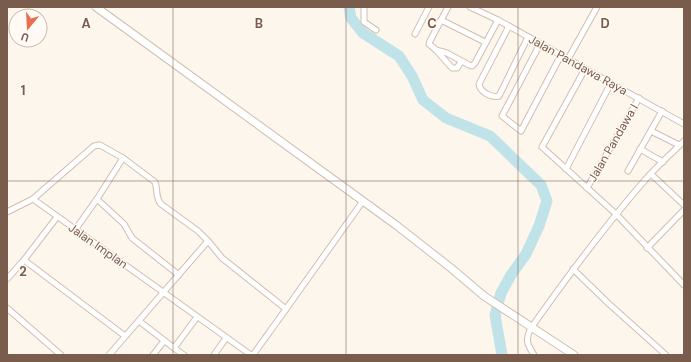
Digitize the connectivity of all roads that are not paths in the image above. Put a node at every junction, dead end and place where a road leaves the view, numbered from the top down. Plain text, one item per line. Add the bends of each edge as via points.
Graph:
1 (96, 7) edge
2 (364, 7) edge
3 (429, 7) edge
4 (448, 7) edge
5 (470, 7) edge
6 (597, 7) edge
7 (441, 20) junction
8 (498, 20) junction
9 (509, 26) junction
10 (376, 30) dead end
11 (415, 34) dead end
12 (528, 38) junction
13 (485, 42) junction
14 (540, 44) junction
15 (436, 50) junction
16 (561, 55) junction
17 (568, 59) junction
18 (461, 62) junction
19 (585, 68) junction
20 (611, 83) junction
21 (639, 98) junction
22 (662, 111) junction
23 (684, 124) edge
24 (651, 131) junction
25 (684, 141) edge
26 (679, 145) junction
27 (640, 149) junction
28 (123, 158) junction
29 (663, 162) junction
30 (566, 169) junction
31 (628, 171) dead end
32 (651, 174) junction
33 (587, 188) junction
34 (32, 199) junction
35 (97, 199) junction
36 (363, 201) junction
37 (684, 206) edge
38 (684, 210) edge
39 (7, 212) edge
40 (616, 214) junction
41 (57, 217) junction
42 (75, 230) junction
43 (208, 241) junction
44 (647, 248) junction
45 (24, 260) junction
46 (573, 269) junction
47 (179, 275) junction
48 (7, 279) edge
49 (684, 285) edge
50 (163, 292) junction
51 (7, 308) edge
52 (286, 309) junction
53 (196, 317) junction
54 (139, 321) junction
55 (531, 328) junction
56 (125, 336) junction
57 (226, 338) junction
58 (164, 340) junction
59 (174, 348) junction
60 (61, 355) edge
61 (110, 355) edge
62 (153, 355) edge
63 (184, 355) edge
64 (214, 355) edge
65 (252, 355) edge
66 (534, 355) edge
67 (574, 355) edge
68 (666, 355) edge

1 - 36 street
2 - 10 street via 364,22
3 - 11 street
4 - 7 street
5 - 8 street, Jalan Pandawa Raya
6 - 17 street
7 - 13 street
7 - 15 street via 429,43
8 - 9 street, Jalan Pandawa Raya
8 - 13 street
9 - 12 street, Jalan Pandawa Raya
9 - 12 street via 479,84 480,89 487,94 499,96
12 - 14 street, Jalan Pandawa Raya
13 - 18 street via 472,66
14 - 16 street, Jalan Pandawa Raya
14 - 16 street via 502,116 521,131
15 - 18 street via 447,53
15 - 18 street via 452,68 457,68
16 - 17 street, Jalan Pandawa Raya
17 - 19 street, Jalan Pandawa Raya
19 - 20 street, Jalan Pandawa Raya
19 - 30 street via 542,147
20 - 21 street, Jalan Pandawa Raya
20 - 30 street
21 - 22 street, Jalan Pandawa Raya
21 - 33 street, Jalan Pandawa I
22 - 23 street, Jalan Pandawa Raya
22 - 24 street
24 - 26 street
24 - 27 street
25 - 26 street
26 - 29 street
27 - 29 street
27 - 31 street
28 - 34 street via 97,144
28 - 35 street
28 - 43 street via 156,182 156,194 162,204
29 - 32 street
30 - 33 street
32 - 37 street
32 - 40 street
33 - 40 street
34 - 39 street
34 - 41 street, Jalan Implan
35 - 42 street
35 - 47 street via 124,224 132,238
36 - 52 street
36 - 55 street via 484,296
38 - 44 street
40 - 44 street
40 - 46 street
41 - 42 street, Jalan Implan
41 - 45 street
42 - 50 street, Jalan Implan
43 - 47 street
43 - 52 street via 222,258
44 - 49 street
45 - 48 street
45 - 56 street
46 - 55 street
46 - 68 street
47 - 50 street
50 - 53 street, Jalan Implan
50 - 54 street
51 - 60 street
52 - 65 street
53 - 57 street, Jalan Implan
53 - 59 street
54 - 56 street
54 - 58 street
55 - 66 street via 527,342
55 - 67 street
56 - 61 street
57 - 64 street
57 - 65 street, Jalan Implan
58 - 59 street
58 - 62 street
59 - 63 street

